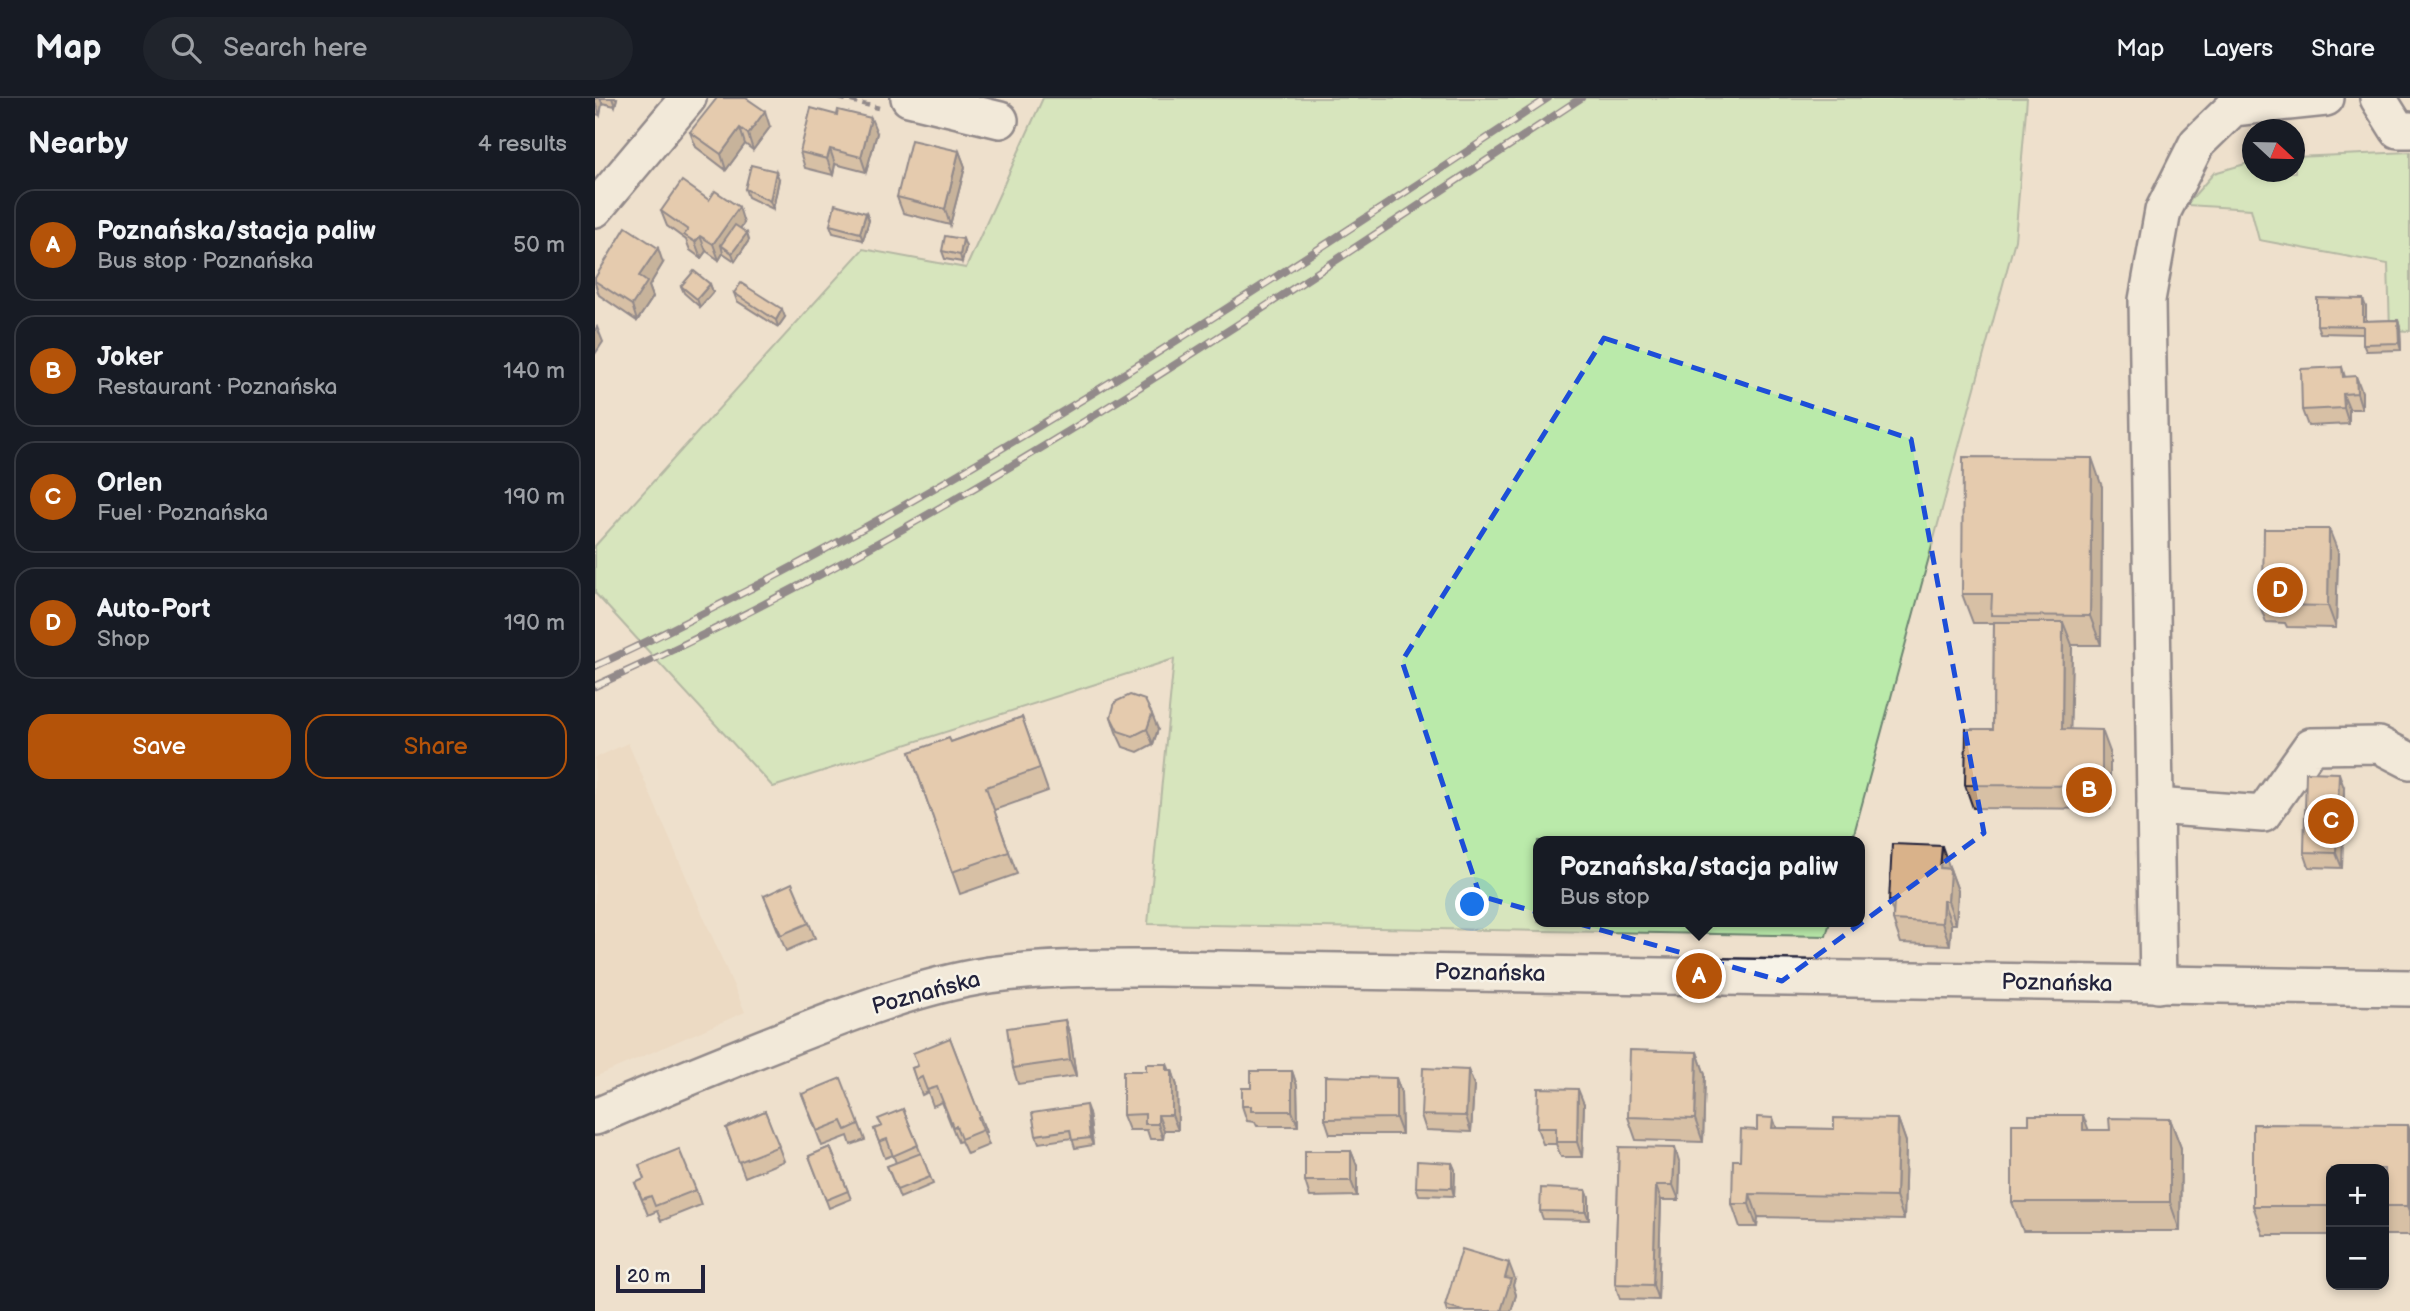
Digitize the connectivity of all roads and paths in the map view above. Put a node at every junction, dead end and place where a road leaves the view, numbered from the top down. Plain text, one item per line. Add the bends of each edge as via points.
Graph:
1 (688, 98) edge
2 (909, 98) edge
3 (2326, 98) edge
4 (2378, 98) edge
5 (1000, 120) dead end
6 (2410, 130) edge
7 (595, 209) edge
8 (2410, 761) edge
9 (2155, 806) junction
10 (2158, 985) junction
11 (2410, 988) edge
12 (595, 1116) edge

1 - 7 street
2 - 5 street
3 - 9 street via 2233,108 2197,143 2163,211 2147,300
4 - 6 street via 2398,130
8 - 9 street via 2379,745 2311,746 2263,814
9 - 10 street
10 - 11 street, Poznańska
10 - 12 street, Poznańska via 1097,967 1028,970 944,985 837,1018

